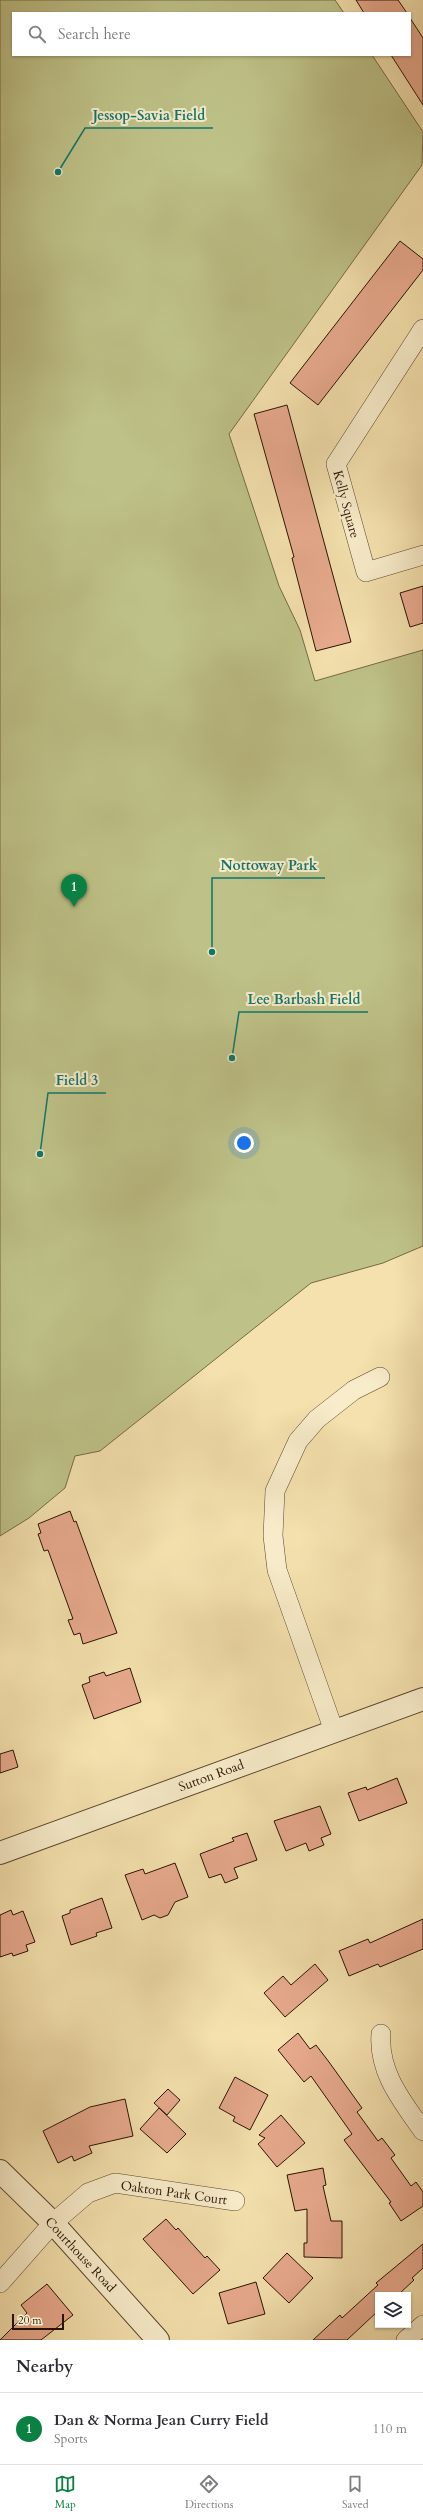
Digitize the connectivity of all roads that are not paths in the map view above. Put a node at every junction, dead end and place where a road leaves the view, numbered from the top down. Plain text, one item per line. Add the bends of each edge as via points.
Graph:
1 (423, 329) edge
2 (423, 555) edge
3 (380, 1377) dead end
4 (423, 1699) edge
5 (334, 1731) junction
6 (0, 1853) edge
7 (381, 2034) dead end
8 (423, 2131) edge
9 (0, 2171) edge
10 (235, 2201) dead end
11 (53, 2223) junction
12 (0, 2283) edge
13 (423, 2325) edge
14 (158, 2340) edge
15 (406, 2340) edge

1 - 2 street, Kelly Square via 336,464 366,572
3 - 5 street via 354,1390 317,1419 298,1441 276,1491 273,1536 277,1570
4 - 5 street, Sutton Road
5 - 6 street, Sutton Road
7 - 8 street via 382,2061 391,2082
9 - 11 street, Courthouse Road
10 - 11 street, Oakton Park Court via 115,2183 88,2193
11 - 12 street, Oakton Park Court
11 - 14 street, Courthouse Road
13 - 15 street

